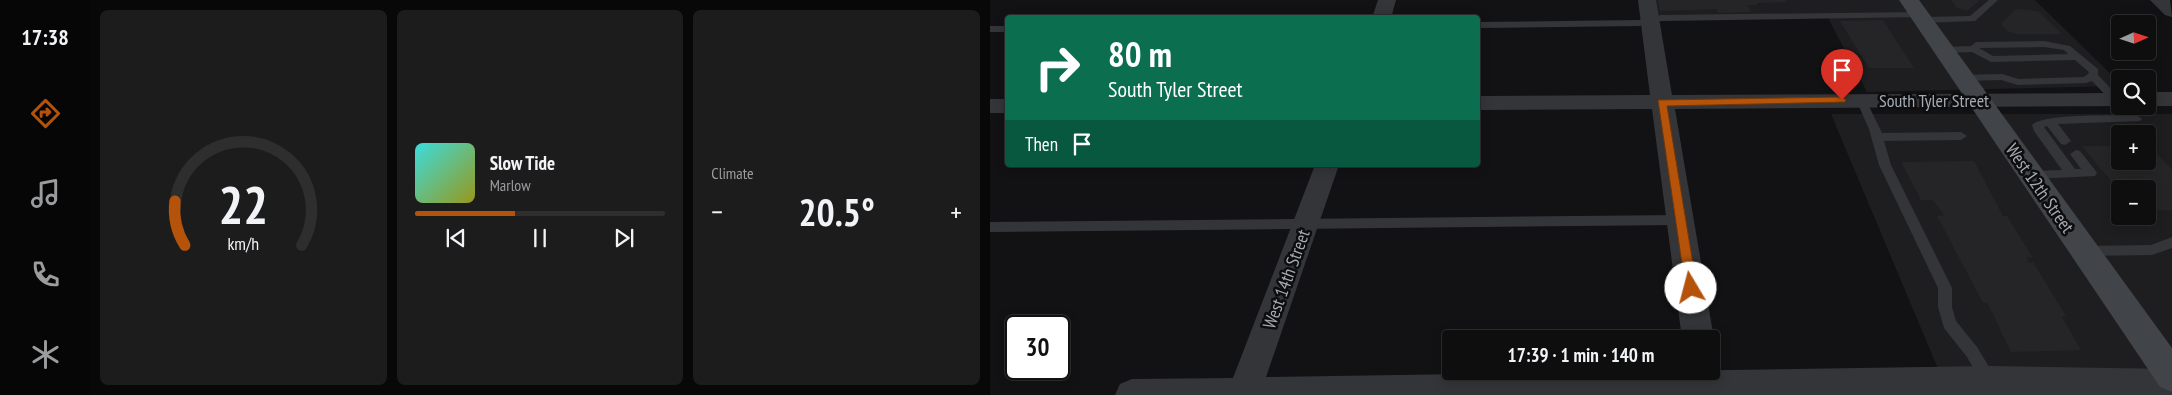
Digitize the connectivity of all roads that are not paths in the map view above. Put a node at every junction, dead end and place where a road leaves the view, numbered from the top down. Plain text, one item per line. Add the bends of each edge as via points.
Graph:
1 (1388, 0) edge
2 (1994, 0) edge
3 (2159, 0) edge
4 (1648, 10) edge
5 (2172, 11) edge
6 (1917, 12) edge
7 (1382, 15) edge
8 (1480, 25) edge
9 (990, 29) edge
10 (1005, 29) edge
11 (1961, 49) junction
12 (1991, 58) junction
13 (2081, 58) junction
14 (2002, 76) junction
15 (2093, 76) junction
16 (1976, 85) junction
17 (2111, 93) edge
18 (2111, 99) edge
19 (2156, 99) edge
20 (2172, 99) edge
21 (1861, 100) junction
22 (1480, 102) edge
23 (1661, 103) junction
24 (990, 106) edge
25 (1005, 106) edge
26 (2136, 119) dead end
27 (2049, 121) junction
28 (1961, 136) dead end
29 (1876, 137) junction
30 (2065, 141) dead end
31 (2076, 154) dead end
32 (1326, 167) edge
33 (2072, 174) junction
34 (2031, 175) junction
35 (1681, 220) junction
36 (1307, 222) junction
37 (990, 227) edge
38 (2172, 242) edge
39 (2084, 251) junction
40 (1697, 330) edge
41 (2172, 376) edge
42 (1990, 382) junction
43 (1712, 384) edge
44 (2172, 384) edge
45 (1244, 394) junction
46 (1285, 394) edge
47 (1132, 395) edge

1 - 7 street
2 - 6 lane via 1972,19
3 - 5 street
4 - 6 lane via 1661,18
4 - 8 lane via 1638,23
4 - 23 street
6 - 11 main road, West 12th Street
9 - 10 lane
11 - 12 lane
11 - 13 lane via 1976,45 2044,44 2067,48
11 - 16 main road, West 12th Street
12 - 13 lane
12 - 14 lane via 1991,64
13 - 15 lane via 2094,71
14 - 15 lane via 2018,82 2086,80
14 - 16 lane
15 - 17 lane
16 - 18 street, South Tyler Street
16 - 21 street, South Tyler Street
16 - 34 main road, West 12th Street
19 - 20 street
21 - 23 street, South Tyler Street
21 - 29 lane
22 - 23 street, South Tyler Street
23 - 35 street
24 - 25 street
26 - 27 lane
27 - 30 lane
27 - 33 lane via 2038,125 2040,131
28 - 29 lane
29 - 42 lane via 1885,164 1945,288 1949,324 1979,361
31 - 33 lane via 2091,173
32 - 36 street, West 14th Street
33 - 34 lane
34 - 39 main road, West 12th Street
35 - 36 lane
35 - 40 street
36 - 37 lane
36 - 45 street, West 14th Street
38 - 39 lane via 2152,250
39 - 41 main road, West 12th Street
42 - 43 street
42 - 44 street
43 - 46 street
45 - 46 street
45 - 47 street

